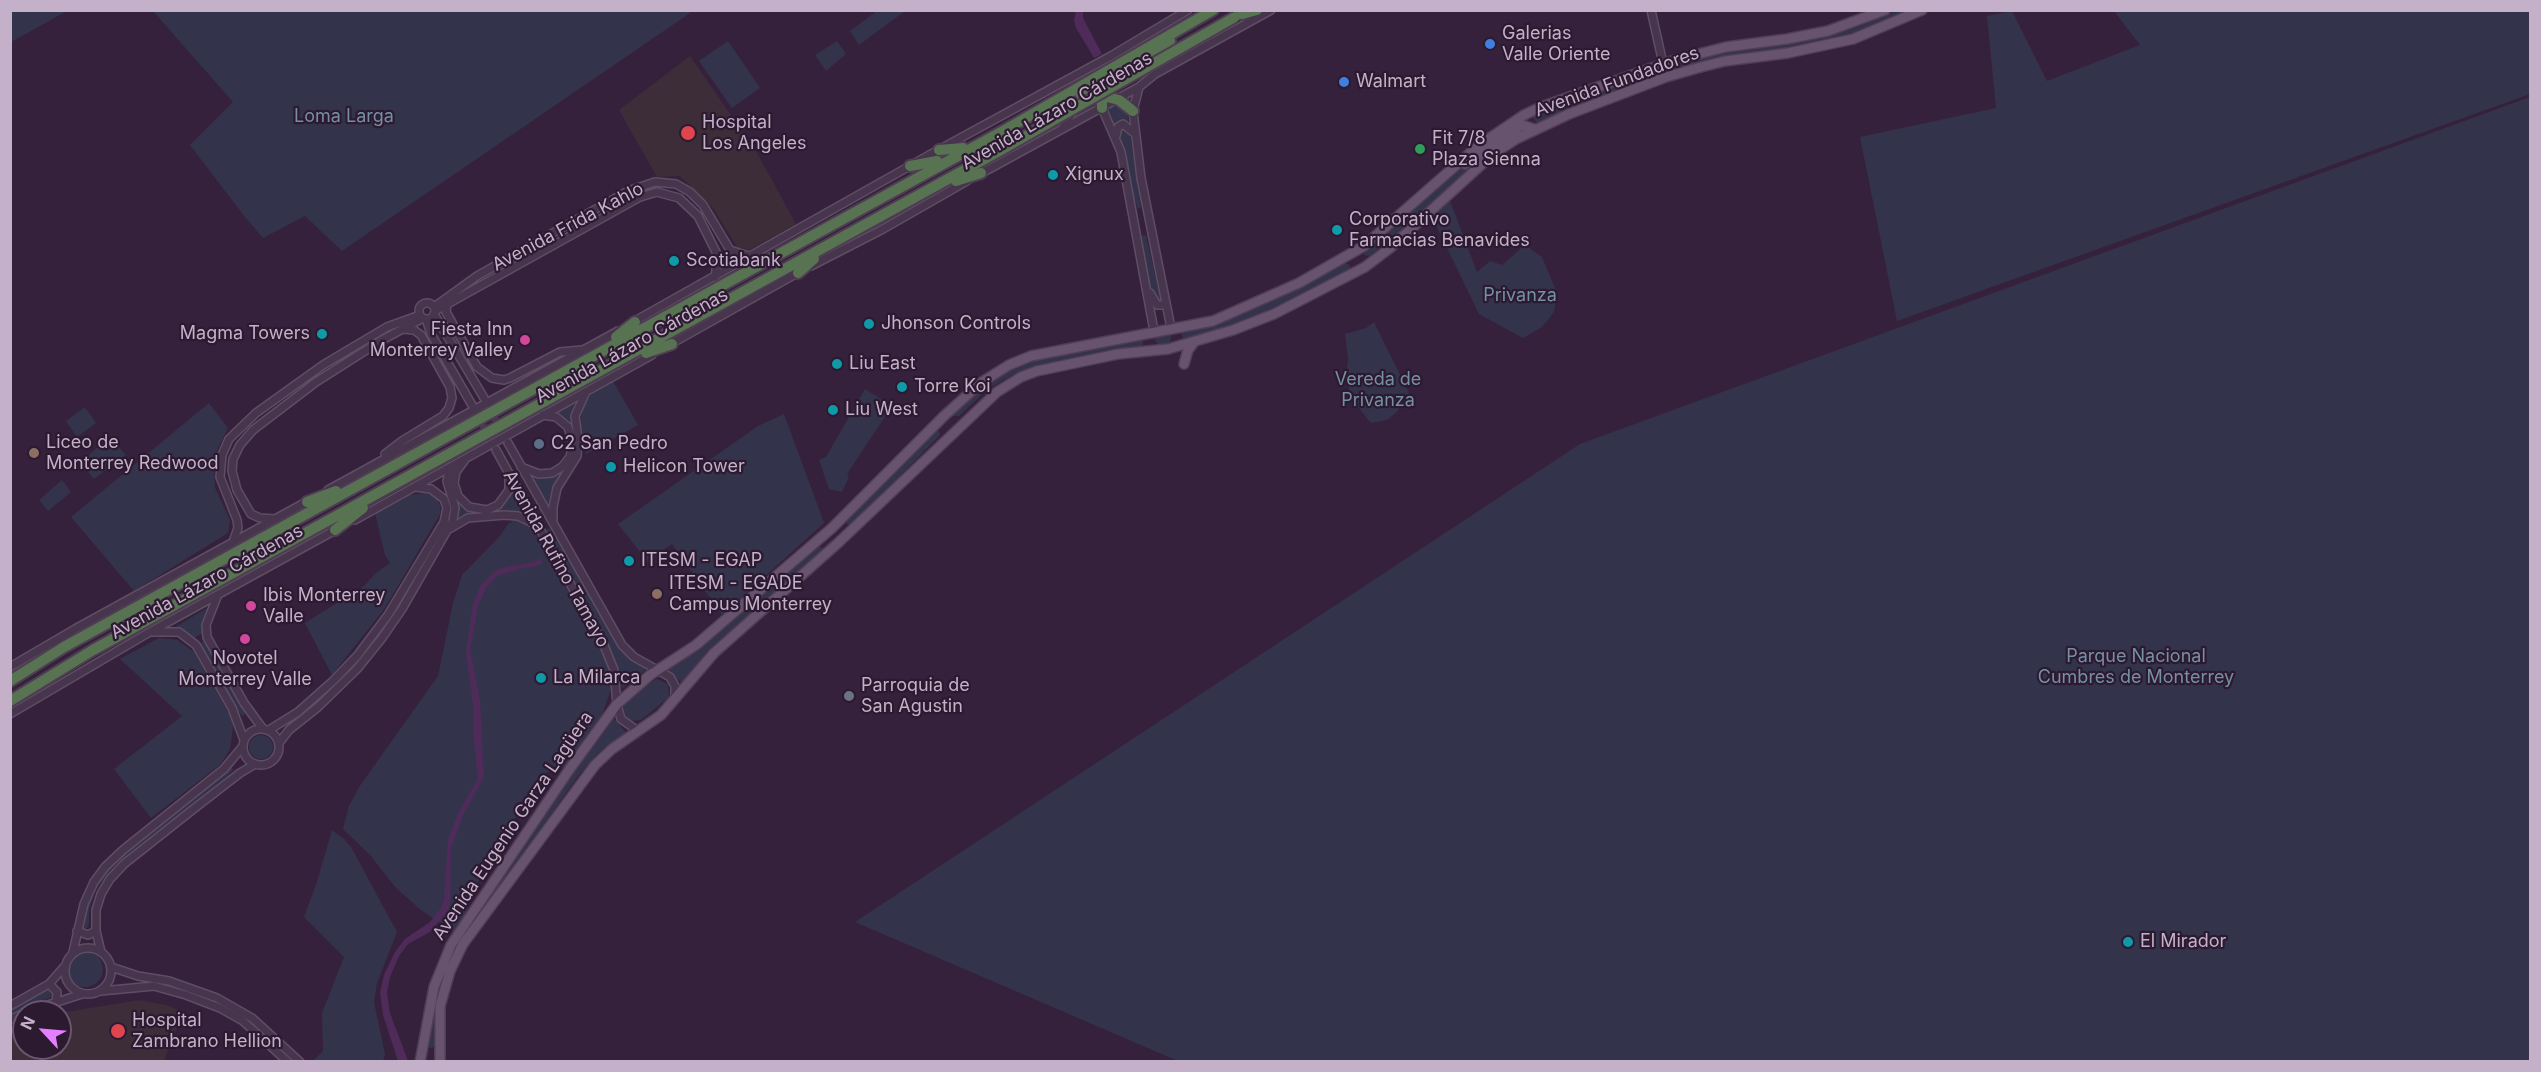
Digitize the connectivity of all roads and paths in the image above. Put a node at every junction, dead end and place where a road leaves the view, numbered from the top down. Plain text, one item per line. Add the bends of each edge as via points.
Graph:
1 (1188, 10) edge
2 (1214, 10) edge
3 (1257, 10) edge
4 (1271, 10) edge
5 (1651, 10) edge
6 (1885, 10) edge
7 (1922, 10) edge
8 (1241, 14) edge
9 (1149, 54) junction
10 (1662, 64) junction
11 (1124, 72) junction
12 (1155, 74) junction
13 (1666, 77) junction
14 (1106, 82) junction
15 (1139, 87) junction
16 (1085, 93) junction
17 (1109, 97) junction
18 (1062, 104) junction
19 (1102, 108) junction
20 (1133, 111) junction
21 (1534, 129) junction
22 (1005, 130) junction
23 (1054, 134) junction
24 (1135, 135) junction
25 (1116, 136) junction
26 (972, 147) junction
27 (939, 150) junction
28 (952, 158) junction
29 (910, 166) junction
30 (1454, 167) junction
31 (981, 173) junction
32 (936, 187) junction
33 (1131, 203) junction
34 (1146, 212) junction
35 (830, 246) junction
36 (730, 250) junction
37 (1355, 252) joint
38 (718, 256) junction
39 (752, 257) junction
40 (1365, 267) joint
41 (798, 273) junction
42 (477, 276) junction
43 (715, 277) junction
44 (1145, 282) junction
45 (474, 289) junction
46 (447, 304) junction
47 (1165, 305) junction
48 (434, 311) junction
49 (423, 317) junction
50 (1213, 321) junction
51 (635, 322) junction
52 (387, 327) junction
53 (1173, 328) junction
54 (403, 329) junction
55 (1154, 331) junction
56 (1212, 336) junction
57 (382, 340) junction
58 (1195, 341) junction
59 (672, 344) junction
60 (1175, 347) junction
61 (1072, 348) junction
62 (582, 350) junction
63 (1056, 351) junction
64 (596, 354) junction
65 (617, 363) junction
66 (1073, 364) junction
67 (1184, 364) dead end
68 (1056, 367) junction
69 (587, 392) junction
70 (484, 398) tunnel mouth
71 (472, 405) tunnel mouth
72 (543, 415) junction
73 (508, 443) tunnel mouth
74 (496, 450) tunnel mouth
75 (466, 458) junction
76 (375, 463) junction
77 (450, 467) junction
78 (522, 467) junction
79 (509, 473) junction
80 (375, 475) junction
81 (416, 487) junction
82 (386, 490) junction
83 (307, 502) junction
84 (251, 514) junction
85 (275, 519) junction
86 (237, 520) junction
87 (537, 525) junction
88 (553, 526) junction
89 (449, 529) junction
90 (335, 530) junction
91 (234, 542) junction
92 (434, 546) junction
93 (218, 595) junction
94 (148, 633) junction
95 (616, 636) junction
96 (207, 637) junction
97 (603, 643) junction
98 (196, 645) junction
99 (10, 667) edge
100 (659, 669) junction
101 (10, 681) edge
102 (675, 698) junction
103 (10, 701) edge
104 (617, 704) junction
105 (10, 714) edge
106 (251, 714) junction
107 (238, 722) junction
108 (266, 730) junction
109 (638, 731) junction
110 (244, 743) junction
111 (279, 743) junction
112 (231, 762) junction
113 (255, 764) junction
114 (240, 773) junction
115 (77, 931) junction
116 (96, 931) junction
117 (74, 952) junction
118 (101, 952) junction
119 (111, 967) junction
120 (64, 968) junction
121 (128, 974) junction
122 (49, 984) junction
123 (126, 987) junction
124 (101, 991) junction
125 (82, 994) junction
126 (56, 1000) edge
127 (62, 1000) edge
128 (10, 1006) edge
129 (422, 1047) junction
130 (438, 1048) junction
131 (288, 1062) edge
132 (300, 1062) edge
133 (420, 1062) edge
134 (440, 1062) edge

1 - 27 street, Avenida Lázaro Cárdenas
2 - 9 highway via 1211,17
2 - 22 highway, Avenida Lázaro Cárdenas
3 - 8 highway, Avenida Lázaro Cárdenas
4 - 12 street, Avenida Lázaro Cárdenas
5 - 10 street
6 - 10 main road, Avenida Fundadores via 1828,31 1726,47
7 - 13 main road, Avenida Fundadores via 1878,30 1829,45 1725,61
8 - 32 highway, Avenida Lázaro Cárdenas, bridge
9 - 11 highway
9 - 12 street via 1145,67
10 - 13 street
10 - 30 main road, Avenida Fundadores via 1524,115
11 - 14 highway
11 - 17 highway
12 - 15 street, Avenida Lázaro Cárdenas
13 - 21 main road, Avenida Fundadores
14 - 16 highway
14 - 17 highway
15 - 17 street, Avenida Lázaro Cárdenas
15 - 20 street
16 - 17 highway
16 - 18 highway
17 - 19 highway
17 - 19 street, Avenida Lázaro Cárdenas
17 - 20 highway via 1127,104
18 - 22 highway
18 - 23 street via 1070,108 1071,116
19 - 23 street, Avenida Lázaro Cárdenas
19 - 25 street
20 - 24 street
21 - 30 main road via 1522,125 1463,165
21 - 40 main road, Avenida Fundadores via 1493,154
22 - 26 highway, Avenida Lázaro Cárdenas
23 - 31 street, Avenida Lázaro Cárdenas
24 - 25 street via 1123,124
24 - 34 street
25 - 33 street
26 - 27 highway
26 - 28 highway, Avenida Lázaro Cárdenas
27 - 29 street, Avenida Lázaro Cárdenas
28 - 29 highway
28 - 64 highway, Avenida Lázaro Cárdenas
29 - 39 street, Avenida Lázaro Cárdenas
30 - 37 main road, Avenida Fundadores
31 - 32 highway
31 - 41 street, Avenida Lázaro Cárdenas
32 - 35 highway, Avenida Lázaro Cárdenas
33 - 34 street via 1137,212
33 - 44 street
34 - 47 street
35 - 41 highway
35 - 65 highway, Avenida Lázaro Cárdenas
36 - 38 street
36 - 39 street
36 - 42 street, Avenida Frida Kahlo via 697,197 676,184 655,182 628,191
37 - 50 main road, Avenida Eugenio Garza Lagüera via 1281,292
38 - 43 street
38 - 45 street, Avenida Frida Kahlo via 692,208 672,195 657,192 640,197
39 - 43 street, Avenida Lázaro Cárdenas
40 - 56 main road, Avenida Eugenio Garza Lagüera via 1274,314
41 - 59 street, Avenida Lázaro Cárdenas
42 - 45 street
42 - 48 street, Avenida Frida Kahlo
43 - 51 street, Avenida Lázaro Cárdenas
44 - 47 street via 1156,304
44 - 55 street
45 - 46 street, Avenida Frida Kahlo
46 - 48 street, Avenida Frida Kahlo
46 - 62 street via 446,312 477,367 492,378 510,378 560,352
47 - 53 street
48 - 49 street via 432,318
48 - 49 street via 427,304 422,305
48 - 70 street
49 - 52 street
49 - 54 street
49 - 71 street
50 - 53 main road, Avenida Eugenio Garza Lagüera
50 - 56 main road via 1209,329
51 - 62 street, Avenida Lázaro Cárdenas
51 - 64 highway
52 - 57 street
52 - 86 street via 323,365 238,428 222,455 220,477
53 - 55 main road, Avenida Eugenio Garza Lagüera
53 - 60 main road
54 - 57 street
54 - 76 street via 421,335 450,387 451,403 443,416
55 - 61 main road, Avenida Eugenio Garza Lagüera
56 - 58 main road, Avenida Eugenio Garza Lagüera
57 - 84 street via 316,382 253,430 240,445 233,459 233,477
58 - 60 main road, Avenida Eugenio Garza Lagüera
58 - 67 main road
59 - 65 highway
59 - 69 street, Avenida Lázaro Cárdenas
60 - 66 main road, Avenida Eugenio Garza Lagüera
61 - 63 main road, Avenida Eugenio Garza Lagüera
61 - 66 main road
62 - 76 street, Avenida Lázaro Cárdenas
63 - 68 main road
63 - 100 main road, Avenida Eugenio Garza Lagüera via 1020,360 982,382 832,528 696,645
64 - 80 highway, Avenida Lázaro Cárdenas
65 - 82 highway, Avenida Lázaro Cárdenas
66 - 68 main road, Avenida Eugenio Garza Lagüera
68 - 102 main road, Avenida Eugenio Garza Lagüera via 1021,377 980,405 838,543 714,654
69 - 72 street, Avenida Lázaro Cárdenas
69 - 88 street via 576,416 577,456 555,496
72 - 75 street, Avenida Lázaro Cárdenas
72 - 78 street via 556,417 568,427 573,443 570,457 552,473 539,474
73 - 78 street, Avenida Rufino Tamayo
74 - 79 street, Avenida Rufino Tamayo
75 - 77 street, Avenida Lázaro Cárdenas
75 - 79 street via 454,483 461,501 469,507 487,510 498,505 509,490
76 - 83 street, Avenida Lázaro Cárdenas
77 - 81 street, Avenida Lázaro Cárdenas
77 - 89 street via 448,486 455,514
78 - 88 street, Avenida Rufino Tamayo
79 - 87 street, Avenida Rufino Tamayo
80 - 83 highway
80 - 101 highway, Avenida Lázaro Cárdenas via 64,647
81 - 90 street, Avenida Lázaro Cárdenas
81 - 92 street via 436,491 446,503 444,522
82 - 90 highway
82 - 103 highway, Avenida Lázaro Cárdenas via 93,650
83 - 85 street, Avenida Lázaro Cárdenas
84 - 85 street
84 - 86 street
85 - 91 street, Avenida Lázaro Cárdenas
86 - 91 street
87 - 89 street via 518,516 504,515 468,518
87 - 97 street, Avenida Rufino Tamayo
88 - 95 street, Avenida Rufino Tamayo
89 - 92 street
90 - 93 street, Avenida Lázaro Cárdenas
91 - 99 street, Avenida Lázaro Cárdenas
92 - 108 street via 357,656 298,712
92 - 111 street via 392,625 371,652
93 - 94 street, Avenida Lázaro Cárdenas
93 - 96 street via 206,625
94 - 98 street via 179,632
94 - 105 street, Avenida Lázaro Cárdenas
95 - 97 street
95 - 100 street, Avenida Rufino Tamayo via 630,654
96 - 98 street via 199,638
96 - 106 street
97 - 104 street, Avenida Rufino Tamayo via 614,670
98 - 107 street
100 - 102 street, Avenida Rufino Tamayo via 674,682
100 - 104 main road, Avenida Eugenio Garza Lagüera
102 - 109 main road, Avenida Eugenio Garza Lagüera via 661,715
104 - 109 street, Avenida Rufino Tamayo via 621,718
104 - 129 main road, Avenida Eugenio Garza Lagüera via 451,945 434,987
106 - 107 street
106 - 108 street
107 - 110 street
108 - 110 street via 249,734
108 - 111 street
109 - 130 main road, Avenida Eugenio Garza Lagüera via 595,765 463,944 442,994
110 - 112 street
110 - 113 street via 249,760
111 - 113 street via 276,758 263,765
112 - 114 street
112 - 115 street via 111,861 89,891
113 - 114 street
114 - 116 street via 118,870 98,902
115 - 116 street via 88,935
115 - 117 street
116 - 118 street
117 - 118 street via 86,947
117 - 120 street
118 - 119 street
119 - 121 street
119 - 124 street via 110,980
120 - 122 street
120 - 125 street via 70,985
121 - 123 street
121 - 132 street via 176,983 223,1001 252,1018
122 - 126 street via 57,992
122 - 128 street
123 - 124 street
123 - 131 street via 164,988 220,1008 254,1030
124 - 125 street
125 - 127 street
129 - 130 main road via 432,1051
129 - 133 main road, Avenida Eugenio Garza Lagüera
130 - 134 main road, Avenida Eugenio Garza Lagüera

